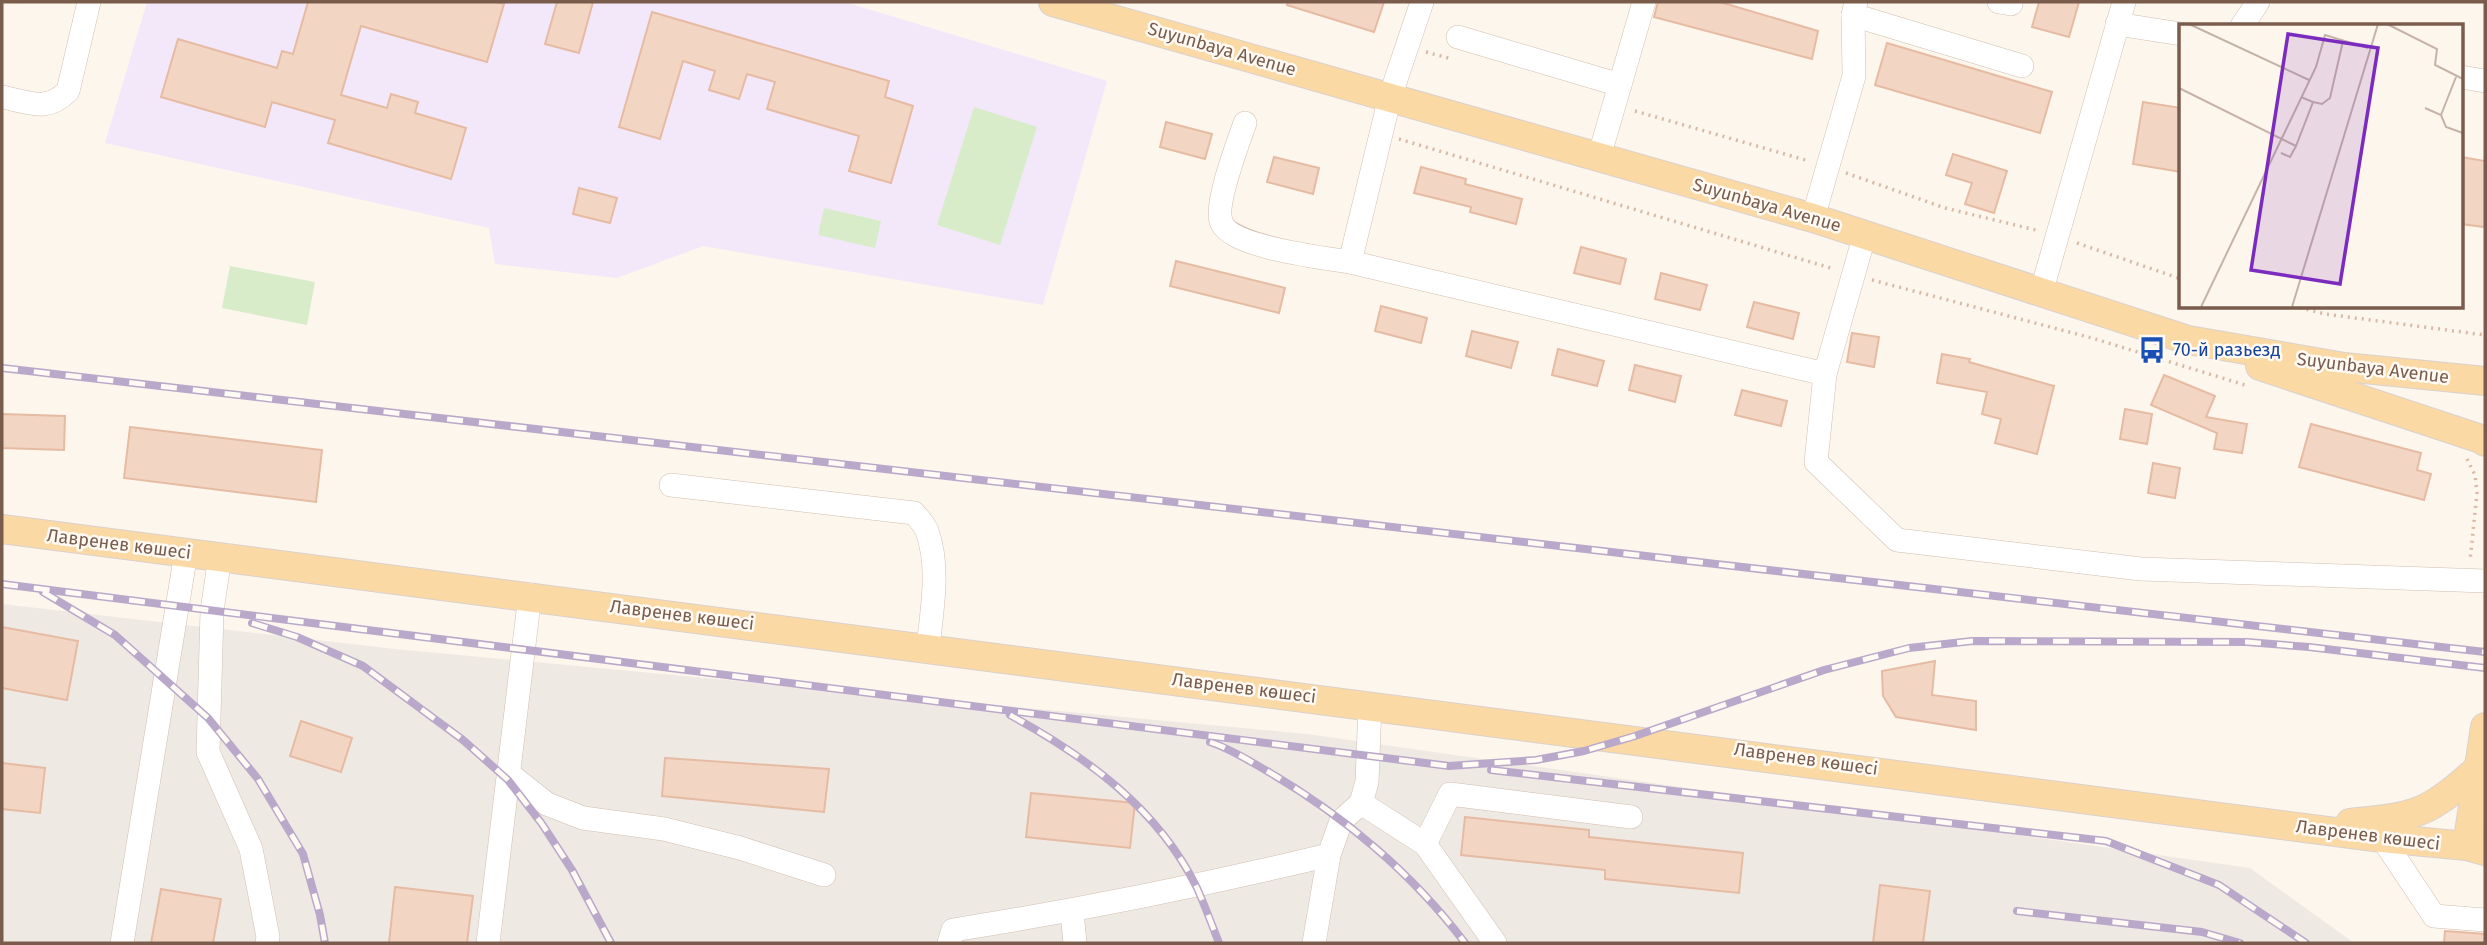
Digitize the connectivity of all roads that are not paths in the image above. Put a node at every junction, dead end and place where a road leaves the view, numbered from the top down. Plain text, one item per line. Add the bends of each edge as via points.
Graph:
1 (89, 2) edge
2 (1053, 2) edge
3 (1422, 2) edge
4 (1644, 2) edge
5 (2258, 2) edge
6 (1854, 8) edge
7 (2120, 13) edge
8 (2243, 24) edge
9 (2179, 32) edge
10 (1458, 37) dead end
11 (2022, 66) dead end
12 (2462, 77) edge
13 (2485, 80) edge
14 (1617, 95) junction
15 (2, 97) edge
16 (1390, 97) junction
17 (1245, 123) dead end
18 (1599, 157) junction
19 (1813, 218) junction
20 (1865, 234) junction
21 (1350, 262) junction
22 (2041, 293) junction
23 (2188, 340) junction
24 (1825, 374) junction
25 (2485, 381) edge
26 (2475, 449) edge
27 (671, 485) dead end
28 (2, 529) edge
29 (186, 553) junction
30 (220, 557) junction
31 (2476, 580) edge
32 (530, 595) junction
33 (928, 647) junction
34 (1370, 705) junction
35 (2485, 727) edge
36 (2479, 768) junction
37 (509, 774) junction
38 (1361, 803) junction
39 (1630, 817) dead end
40 (2314, 828) junction
41 (2382, 838) junction
42 (1425, 844) junction
43 (2476, 848) edge
44 (1329, 855) junction
45 (824, 875) dead end
46 (1072, 912) junction
47 (2485, 920) edge
48 (122, 943) edge
49 (267, 943) edge
50 (488, 943) edge
51 (949, 943) edge
52 (1075, 943) edge
53 (1314, 943) edge
54 (1495, 943) edge

1 - 15 street via 68,91 47,106
2 - 16 main road, Suyunbaya Avenue
3 - 16 street
4 - 14 street
5 - 8 street
6 - 11 street
6 - 19 street via 1854,76
7 - 9 street
7 - 22 street
10 - 14 street
12 - 13 street
14 - 18 street
16 - 18 main road, Suyunbaya Avenue
16 - 21 street
17 - 21 street via 1220,208 1221,223 1232,235 1255,243
18 - 19 main road, Suyunbaya Avenue
19 - 20 main road, Suyunbaya Avenue
20 - 22 main road, Suyunbaya Avenue
20 - 24 street
21 - 24 street
22 - 23 main road, Suyunbaya Avenue
23 - 25 main road, Suyunbaya Avenue via 2344,367
23 - 26 main road via 2458,430
24 - 31 street via 1816,462 1896,540 2141,569
27 - 33 street via 914,513 927,530 932,561
28 - 29 main road, Лавренев көшесі
29 - 30 main road, Лавренев көшесі
29 - 48 street
30 - 32 main road, Лавренев көшесі
30 - 49 street via 212,611 208,752 251,849
32 - 33 main road, Лавренев көшесі
32 - 37 street
33 - 34 main road, Лавренев көшесі
34 - 38 street via 1367,782
34 - 40 main road, Лавренев көшесі
35 - 36 main road
36 - 40 main road via 2426,808 2390,818
36 - 43 main road
37 - 45 street via 547,804 583,818 664,829
37 - 50 street
38 - 42 street
38 - 44 street via 1341,821
39 - 42 street via 1450,794
40 - 41 main road, Лавренев көшесі
41 - 43 main road, Лавренев көшесі
41 - 47 street via 2434,916
42 - 54 street
44 - 46 street
44 - 53 street
46 - 51 street via 953,930
46 - 52 street

